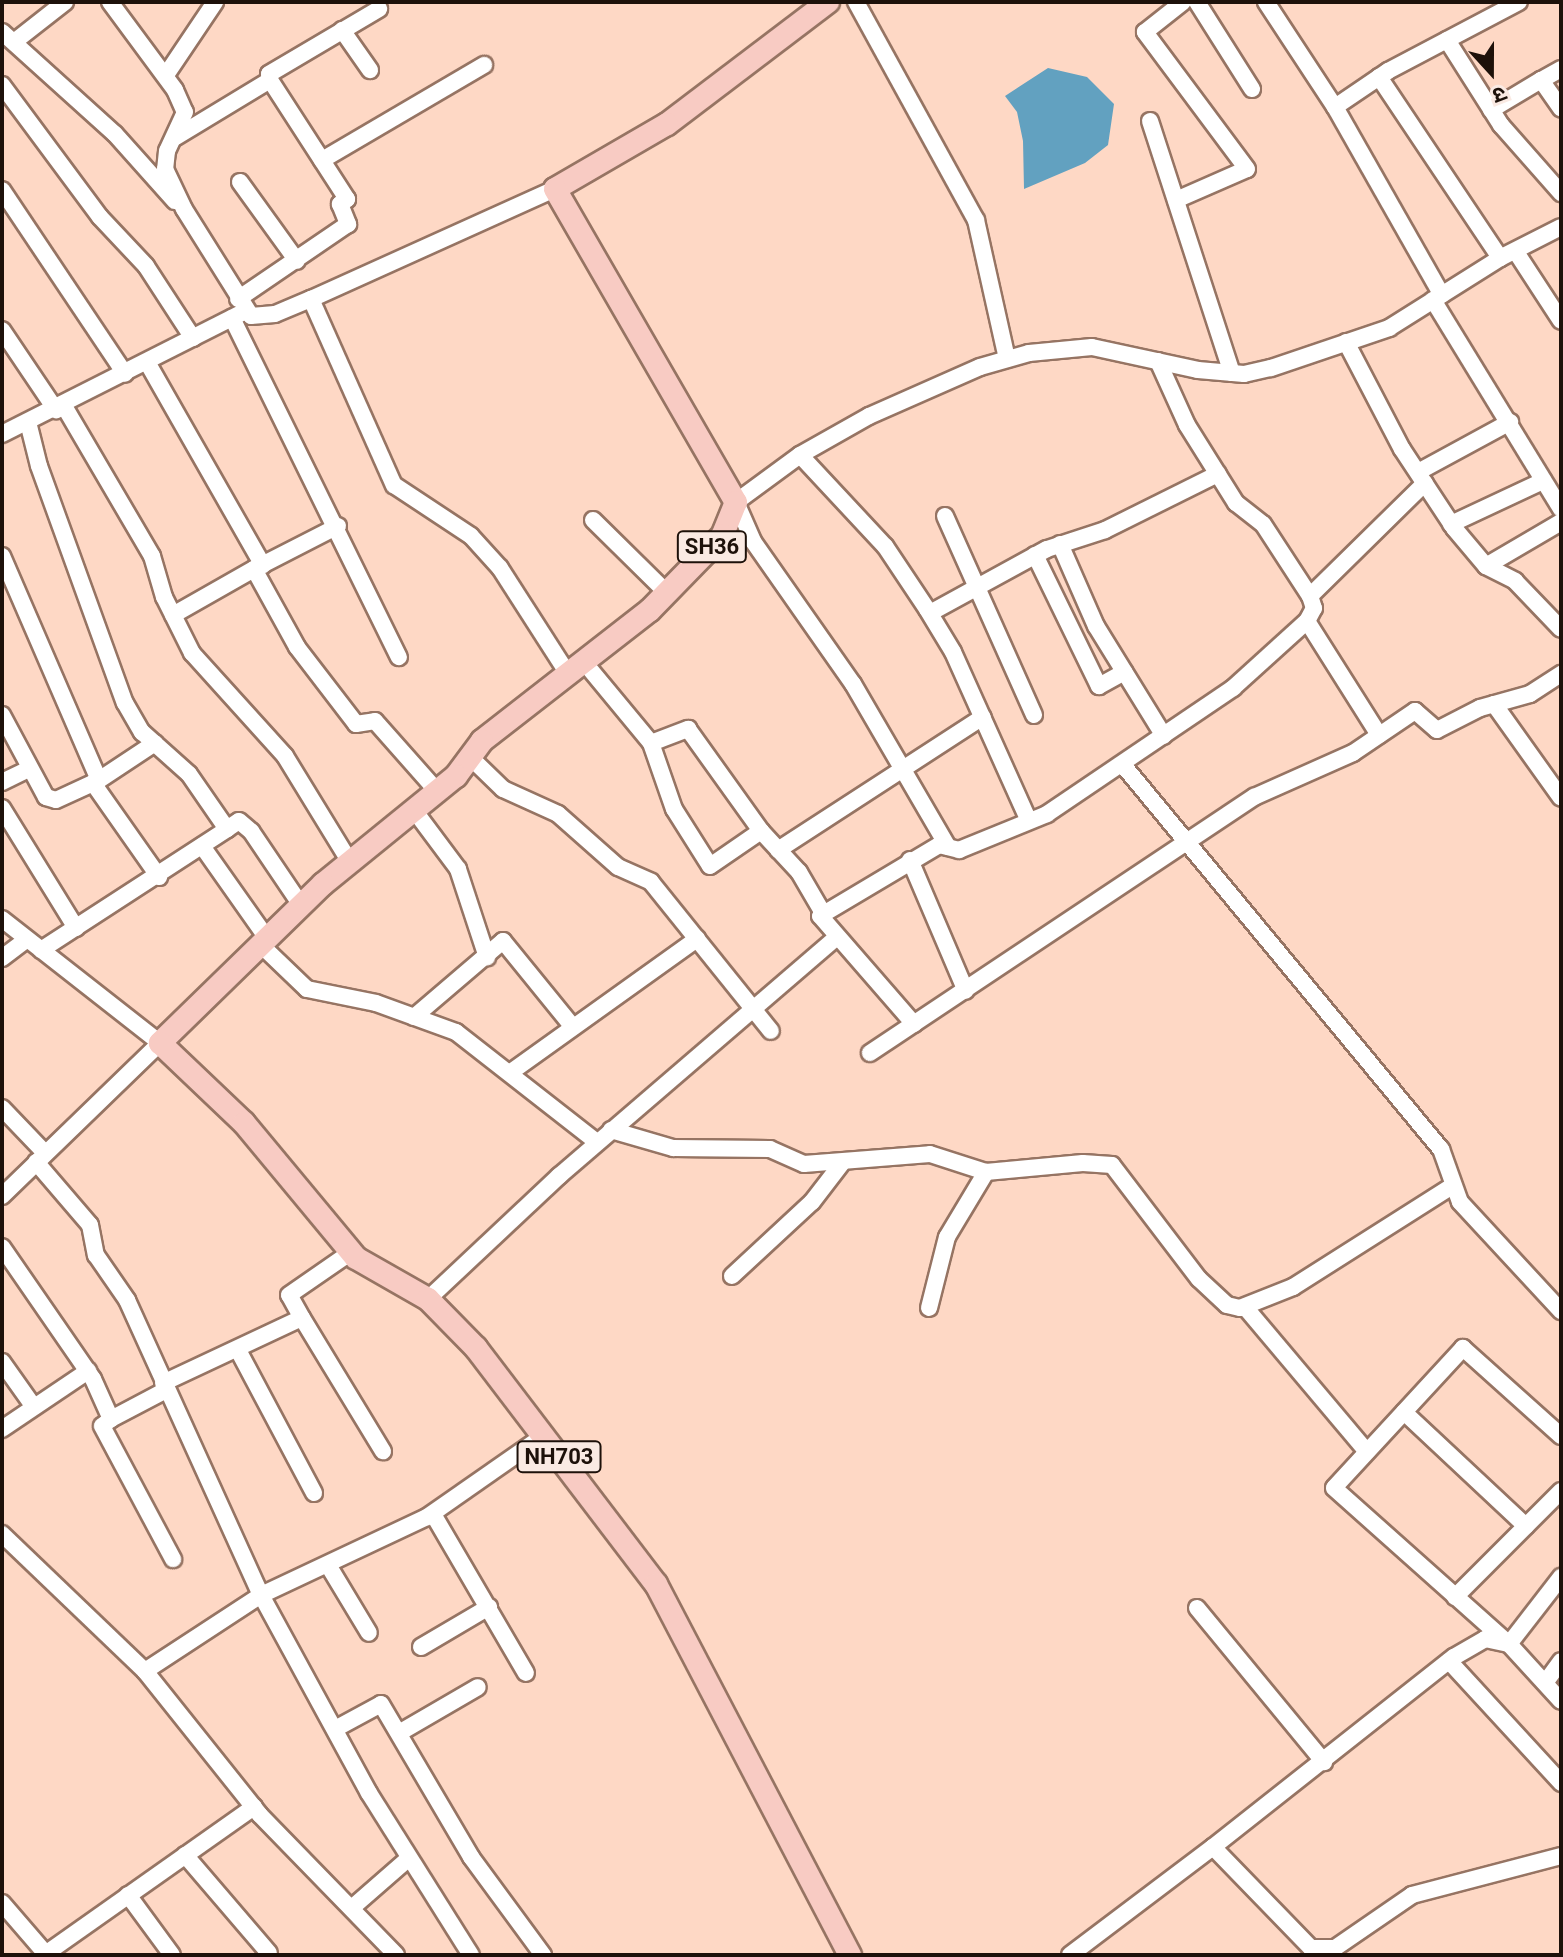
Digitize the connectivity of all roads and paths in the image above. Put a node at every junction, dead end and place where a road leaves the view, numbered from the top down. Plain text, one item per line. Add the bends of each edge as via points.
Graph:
1 (65, 2) edge
2 (110, 2) edge
3 (215, 2) edge
4 (828, 2) edge
5 (856, 2) edge
6 (1183, 2) edge
7 (1197, 2) edge
8 (1266, 2) edge
9 (1519, 2) edge
10 (379, 9) dead end
11 (342, 30) junction
12 (8, 37) edge
13 (1447, 40) junction
14 (484, 65) dead end
15 (1561, 69) edge
16 (370, 70) dead end
17 (166, 75) junction
18 (1379, 77) junction
19 (270, 80) junction
20 (1541, 80) junction
21 (2, 85) edge
22 (1252, 89) dead end
23 (8, 106) edge
24 (1335, 107) junction
25 (1561, 109) edge
26 (1491, 110) junction
27 (1150, 121) dead end
28 (176, 137) junction
29 (322, 160) junction
30 (240, 182) dead end
31 (555, 189) junction
32 (2, 190) edge
33 (1561, 193) edge
34 (1176, 200) junction
35 (184, 209) junction
36 (1561, 227) edge
37 (1508, 255) junction
38 (297, 261) junction
39 (1437, 297) junction
40 (311, 299) junction
41 (238, 309) junction
42 (1561, 321) edge
43 (2, 330) edge
44 (193, 338) junction
45 (1346, 342) junction
46 (1007, 359) junction
47 (1158, 361) junction
48 (147, 362) junction
49 (1232, 373) junction
50 (125, 374) junction
51 (60, 408) junction
52 (28, 422) junction
53 (1510, 422) junction
54 (2, 434) edge
55 (800, 455) junction
56 (1218, 474) junction
57 (1421, 477) junction
58 (1543, 481) junction
59 (736, 502) junction
60 (1561, 509) edge
61 (945, 516) dead end
62 (593, 520) dead end
63 (1561, 522) edge
64 (1451, 524) junction
65 (338, 526) junction
66 (1060, 544) junction
67 (1035, 555) junction
68 (2, 556) edge
69 (1486, 566) junction
70 (258, 567) junction
71 (977, 588) junction
72 (667, 593) junction
73 (1310, 596) junction
74 (930, 613) junction
75 (173, 615) junction
76 (1307, 621) junction
77 (1559, 624) edge
78 (399, 657) dead end
79 (576, 668) junction
80 (1124, 672) junction
81 (1561, 674) edge
82 (1494, 704) junction
83 (2, 715) edge
84 (1034, 715) dead end
85 (983, 717) junction
86 (1379, 735) junction
87 (1164, 736) junction
88 (155, 743) junction
89 (651, 743) junction
90 (470, 757) junction
91 (1123, 765) junction
92 (29, 769) junction
93 (905, 771) junction
94 (2, 782) edge
95 (96, 782) junction
96 (437, 791) junction
97 (1561, 798) edge
98 (2, 808) edge
99 (414, 810) junction
100 (1029, 821) junction
101 (227, 829) junction
102 (761, 831) junction
103 (1185, 839) junction
104 (202, 846) junction
105 (948, 847) junction
106 (778, 850) junction
107 (910, 860) junction
108 (350, 862) junction
109 (159, 877) junction
110 (301, 905) junction
111 (823, 913) junction
112 (2, 919) edge
113 (76, 928) junction
114 (837, 937) junction
115 (27, 939) junction
116 (697, 939) junction
117 (263, 941) junction
118 (41, 950) junction
119 (487, 957) junction
120 (2, 958) edge
121 (966, 991) junction
122 (753, 1013) junction
123 (414, 1017) junction
124 (914, 1024) junction
125 (573, 1027) junction
126 (771, 1031) dead end
127 (160, 1043) junction
128 (870, 1053) dead end
129 (511, 1072) junction
130 (2, 1108) edge
131 (611, 1130) junction
132 (597, 1142) junction
133 (40, 1158) junction
134 (842, 1163) junction
135 (986, 1172) junction
136 (1452, 1186) junction
137 (2, 1196) edge
138 (2, 1247) edge
139 (351, 1252) junction
140 (732, 1276) dead end
141 (428, 1299) junction
142 (1245, 1307) junction
143 (929, 1308) dead end
144 (1561, 1311) edge
145 (302, 1318) junction
146 (238, 1350) junction
147 (2, 1362) edge
148 (88, 1371) junction
149 (165, 1387) junction
150 (34, 1407) junction
151 (1404, 1412) junction
152 (111, 1419) junction
153 (2, 1429) edge
154 (543, 1436) junction
155 (1561, 1436) edge
156 (383, 1451) dead end
157 (1367, 1452) junction
158 (1561, 1491) edge
159 (314, 1493) dead end
160 (433, 1514) junction
161 (1526, 1526) junction
162 (2, 1534) edge
163 (173, 1559) dead end
164 (328, 1565) junction
165 (1561, 1577) edge
166 (261, 1595) junction
167 (1455, 1597) junction
168 (489, 1607) junction
169 (1197, 1608) dead end
170 (369, 1633) dead end
171 (1509, 1644) junction
172 (421, 1647) dead end
173 (1449, 1661) junction
174 (1561, 1661) edge
175 (145, 1671) junction
176 (526, 1673) dead end
177 (1545, 1683) junction
178 (478, 1687) dead end
179 (1561, 1701) edge
180 (335, 1729) junction
181 (399, 1733) junction
182 (1324, 1762) junction
183 (1561, 1783) edge
184 (254, 1807) junction
185 (1213, 1847) junction
186 (1559, 1853) edge
187 (185, 1855) junction
188 (409, 1858) junction
189 (128, 1895) junction
190 (2, 1903) edge
191 (354, 1906) junction
192 (68, 1940) junction
193 (269, 1953) dead end
194 (390, 1953) edge
195 (45, 1954) edge
196 (79, 1955) edge
197 (172, 1955) edge
198 (471, 1955) edge
199 (543, 1955) edge
200 (850, 1955) edge
201 (1070, 1955) edge

1 - 12 street
2 - 17 street
3 - 17 street
4 - 31 highway via 667,124
5 - 46 street via 976,220
6 - 34 street via 1145,32 1247,169
7 - 22 street
8 - 24 street
9 - 13 street
10 - 11 street
11 - 16 street
11 - 19 street via 269,74
12 - 35 street via 115,134
13 - 18 street
13 - 26 street
14 - 29 street
15 - 20 street
17 - 28 street via 185,112
18 - 24 street
18 - 37 street
19 - 28 street
19 - 29 street
20 - 25 street
20 - 26 street
21 - 23 street
23 - 44 street via 146,266
24 - 39 street
26 - 33 street
27 - 34 street
28 - 35 street via 165,169
29 - 38 street via 347,199 340,204 348,224
30 - 38 street
31 - 40 street
31 - 59 highway, SH36
32 - 50 street
34 - 49 street
35 - 41 street
36 - 37 street
37 - 39 street
37 - 42 street
38 - 41 street
39 - 45 street via 1389,328
39 - 53 street
40 - 41 street via 275,314
40 - 79 street via 394,485 471,536
41 - 44 street
41 - 65 street
43 - 51 street
44 - 48 street
45 - 49 street via 1271,368
45 - 57 street
46 - 47 street via 1092,347
46 - 55 street via 918,391
47 - 49 street
47 - 56 street via 1187,425
48 - 50 street
48 - 70 street
50 - 51 street
51 - 52 street
51 - 75 street via 152,556
52 - 54 street
52 - 88 street via 107,664 142,732
53 - 57 street
53 - 58 street
55 - 59 street
55 - 74 street via 885,546
56 - 66 street via 1105,530
56 - 73 street via 1236,503 1263,524
57 - 64 street
57 - 73 street
58 - 60 street
58 - 64 street
59 - 72 highway, SH36 via 723,535
59 - 93 street via 753,541 853,684
61 - 71 street
62 - 72 street
63 - 69 street
64 - 69 street
65 - 70 street
65 - 78 street
66 - 67 street
66 - 80 street
67 - 71 street
67 - 80 street via 1099,686
68 - 95 street
69 - 77 street via 1515,581
70 - 75 street
70 - 96 street via 297,647 356,724 375,721
71 - 74 street
71 - 84 street
72 - 79 highway, SH36
73 - 76 street via 1314,608
74 - 85 street
75 - 108 street via 192,653 285,756
76 - 86 street
76 - 87 street via 1233,688
79 - 89 street
79 - 90 highway, SH36 via 482,741
80 - 87 street
81 - 82 street via 1530,694
82 - 86 street via 1437,730 1415,711
82 - 97 street
83 - 92 street
85 - 93 street
85 - 100 street
86 - 103 street via 1353,753 1254,797
87 - 91 street
88 - 95 street
88 - 101 street via 189,774
89 - 102 street via 688,729
89 - 102 street via 674,809 710,866
90 - 96 highway, SH36
90 - 116 street via 503,789 558,814 618,867 651,882
91 - 100 street
91 - 103 street
92 - 94 street
92 - 95 street via 46,797 56,800
93 - 105 street
93 - 106 street
95 - 109 street
96 - 99 highway, SH36
98 - 113 street
99 - 108 highway, SH36
99 - 119 street via 458,869
100 - 105 street via 959,850
101 - 104 street
101 - 110 street via 239,821 251,831
102 - 106 street
103 - 121 street
103 - 136 street via 1441,1149
104 - 109 street
104 - 117 street
105 - 107 street via 939,845
106 - 111 street
107 - 111 street
107 - 121 street
108 - 110 highway, SH36
109 - 113 street
110 - 117 highway, SH36
111 - 114 street
112 - 115 street
113 - 118 street
114 - 122 street
114 - 124 street
115 - 118 street
115 - 120 street
116 - 122 street
116 - 125 street
117 - 123 street via 307,989
117 - 127 highway, SH36
118 - 127 street
119 - 123 street
119 - 125 street via 503,941
121 - 124 street
122 - 126 street
122 - 131 street
123 - 129 street via 456,1032
124 - 128 street
125 - 129 street
127 - 133 street
127 - 139 highway, NH703 via 244,1123
129 - 132 street
130 - 133 street
131 - 132 street
131 - 134 street via 673,1148 770,1149 804,1164
132 - 141 street
133 - 137 street
133 - 149 street via 90,1225 96,1255 127,1300
134 - 135 street via 930,1154
134 - 140 street via 812,1202
135 - 142 street via 1112,1165 1199,1279 1227,1305
135 - 143 street via 947,1237
136 - 142 street via 1293,1287
136 - 144 street
138 - 148 street
139 - 141 highway, NH703
139 - 145 street via 289,1295
141 - 154 highway, NH703 via 476,1348
142 - 157 street
145 - 146 street
145 - 156 street
146 - 149 street
146 - 159 street
147 - 150 street
148 - 150 street
148 - 152 street
149 - 152 street
149 - 166 street via 212,1479
150 - 153 street
151 - 155 street via 1463,1348
151 - 157 street
151 - 161 street
152 - 163 street via 102,1426
154 - 160 street
154 - 200 highway, NH703 via 656,1584
157 - 167 street via 1334,1488
158 - 161 street
160 - 164 street
160 - 168 street
161 - 167 street
162 - 175 street
164 - 166 street
164 - 170 street
165 - 171 street
166 - 175 street
166 - 180 street
167 - 171 street
168 - 172 street
168 - 176 street
169 - 182 street
171 - 173 street via 1485,1639
171 - 177 street
173 - 182 street
173 - 183 street
174 - 177 street
175 - 184 street
177 - 179 street
178 - 181 street
180 - 181 street via 381,1704
180 - 188 street
181 - 199 street via 471,1857
182 - 185 street
184 - 187 street
184 - 191 street via 311,1870
185 - 186 street via 1311,1948 1335,1948 1412,1895
185 - 201 street
187 - 189 street
187 - 193 street
188 - 191 street
188 - 198 street
189 - 192 street
189 - 197 street
190 - 195 street
191 - 194 street
192 - 195 street
192 - 196 street

